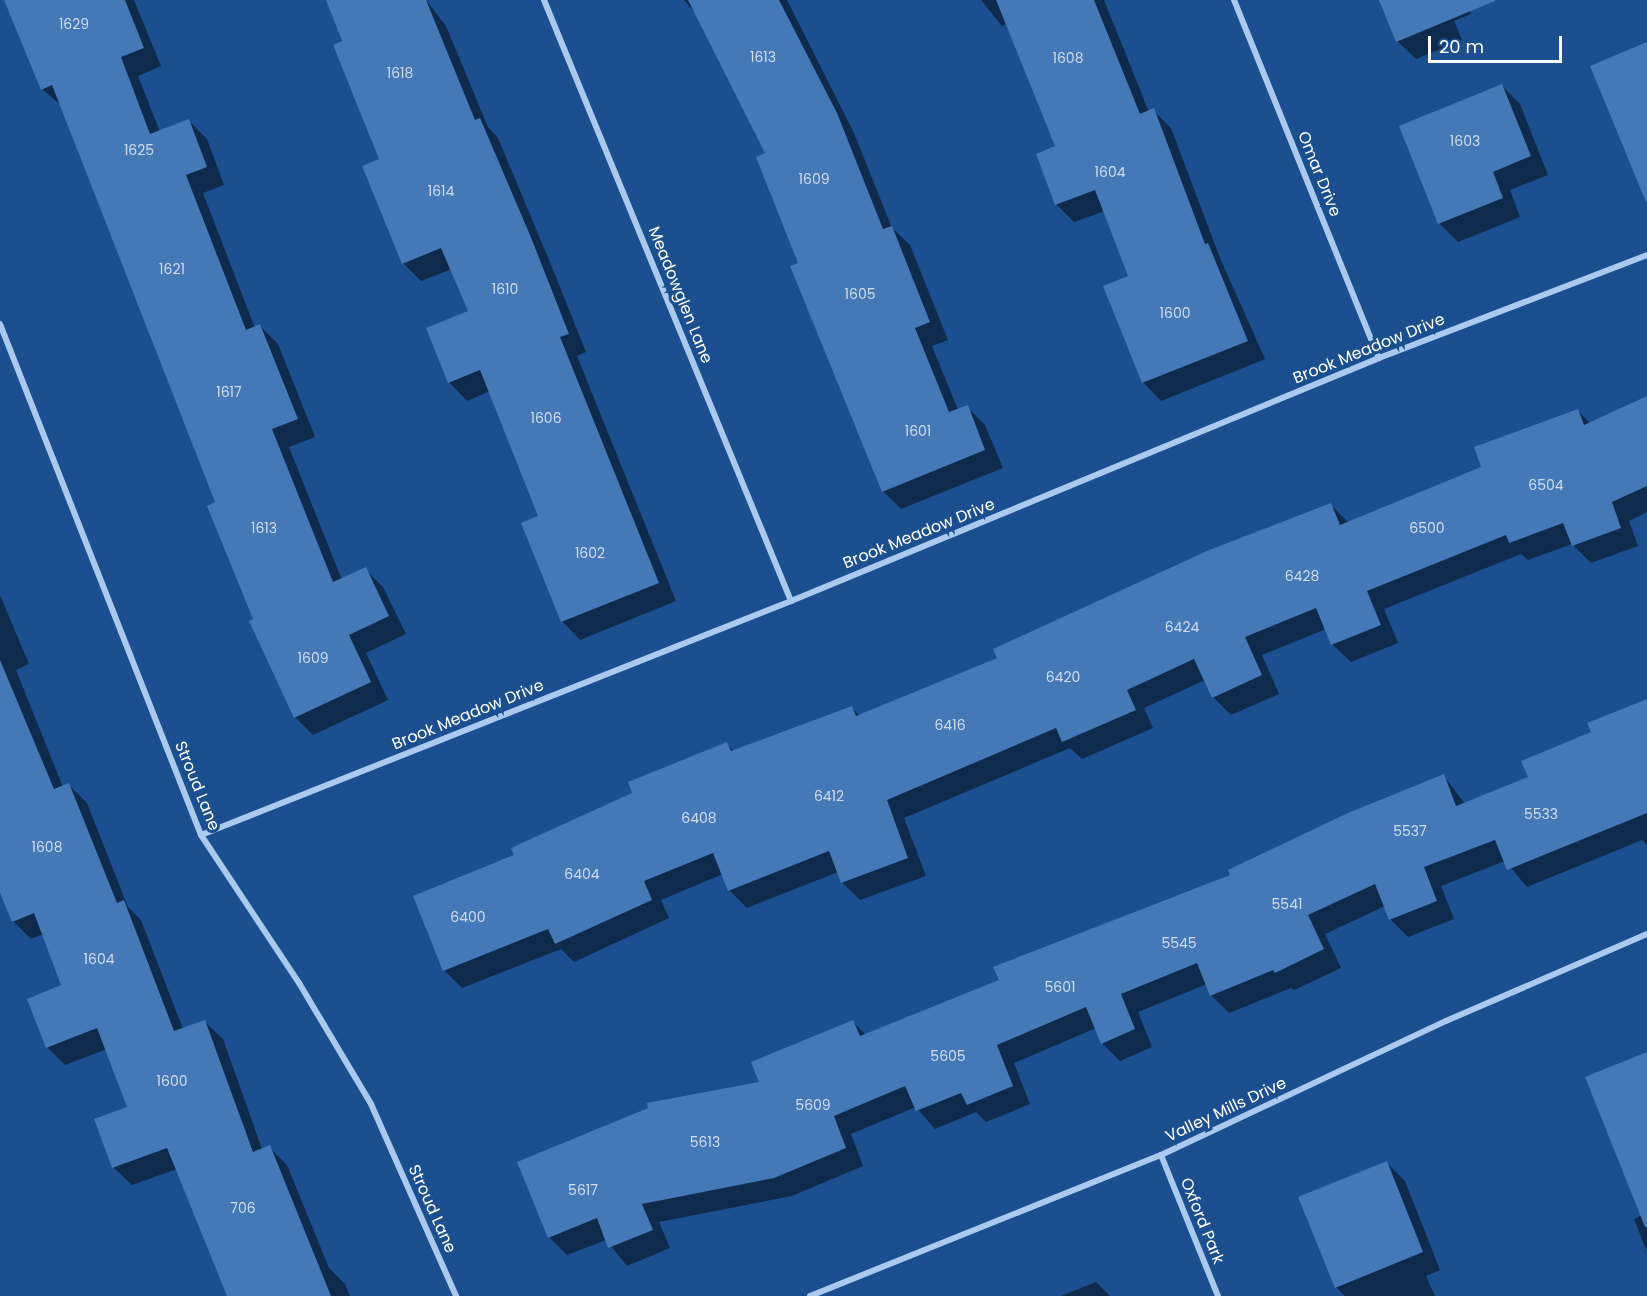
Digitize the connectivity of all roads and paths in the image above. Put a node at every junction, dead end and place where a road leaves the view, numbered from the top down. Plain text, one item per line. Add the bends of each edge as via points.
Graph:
1 (544, 0) edge
2 (1234, 0) edge
3 (1647, 255) edge
4 (0, 324) edge
5 (1379, 358) junction
6 (791, 601) junction
7 (201, 835) junction
8 (1647, 934) edge
9 (1161, 1155) junction
10 (456, 1296) edge
11 (810, 1296) edge
12 (1218, 1296) edge

1 - 6 street, Meadowglen Lane
2 - 5 street, Omar Drive
3 - 5 street, Brook Meadow Drive
4 - 7 street, Stroud Lane
5 - 6 street, Brook Meadow Drive
6 - 7 street, Brook Meadow Drive
7 - 10 street, Stroud Lane via 299,983 371,1104
8 - 9 street, Valley Mills Drive via 1446,1021
9 - 11 street, Valley Mills Drive
9 - 12 street, Oxford Park

